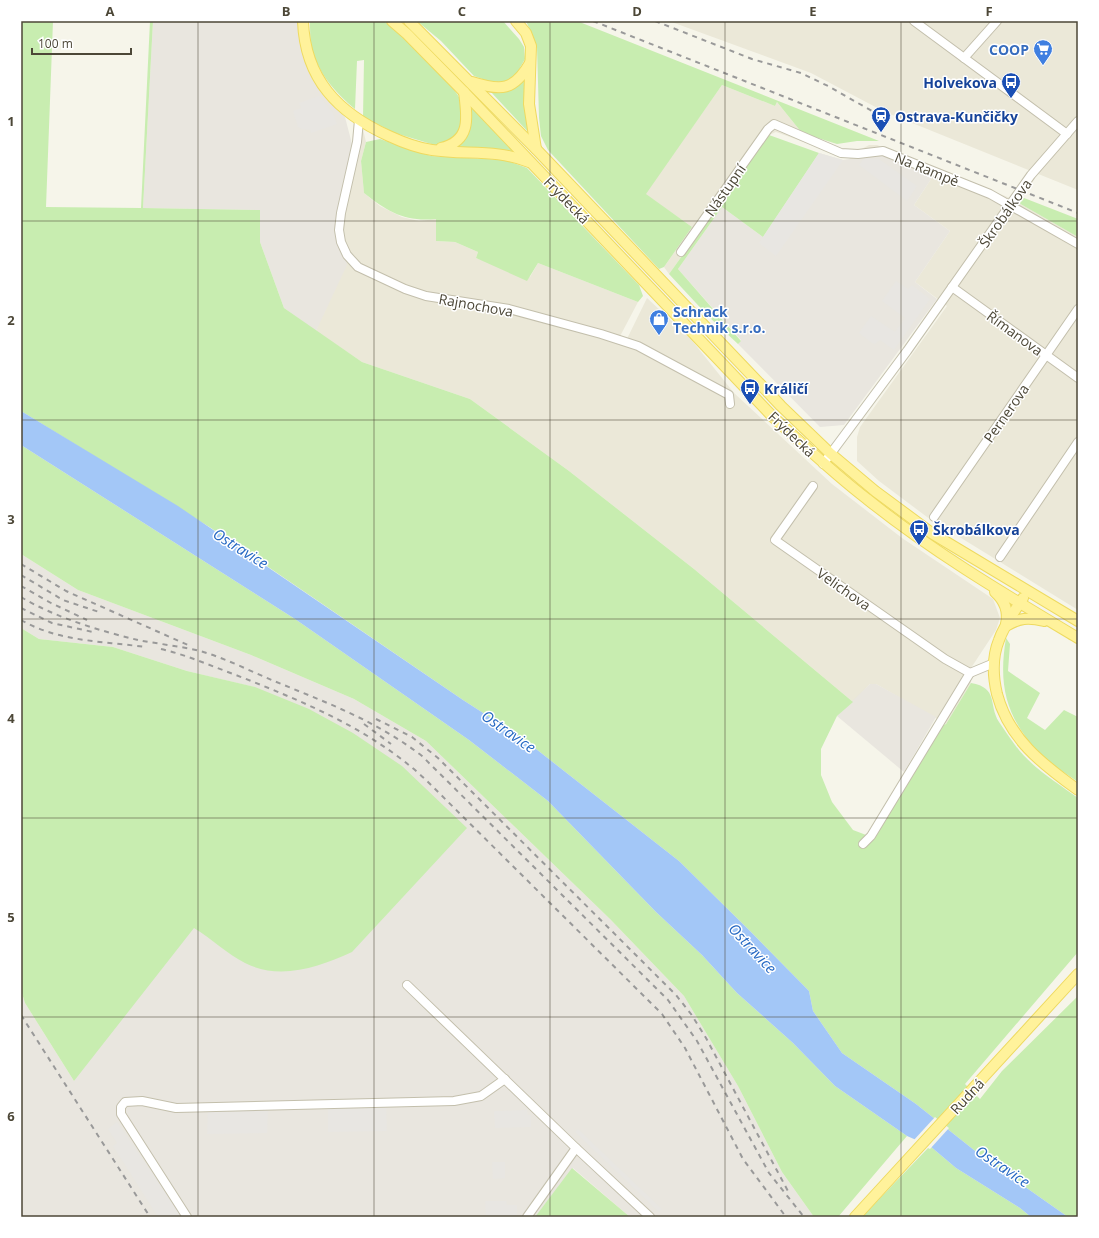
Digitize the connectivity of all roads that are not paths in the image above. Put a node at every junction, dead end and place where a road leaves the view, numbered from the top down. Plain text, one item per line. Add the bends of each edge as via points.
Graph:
1 (303, 21) edge
2 (392, 21) edge
3 (410, 21) edge
4 (516, 21) edge
5 (914, 21) edge
6 (997, 21) edge
7 (964, 58) junction
8 (531, 61) junction
9 (471, 82) junction
10 (464, 92) junction
11 (359, 120) junction
12 (1078, 121) edge
13 (768, 128) joint
14 (1067, 134) junction
15 (536, 149) junction
16 (432, 150) junction
17 (531, 162) junction
18 (1011, 205) junction
19 (1078, 244) edge
20 (681, 252) dead end
21 (952, 287) junction
22 (1078, 309) edge
23 (1046, 355) junction
24 (1078, 378) edge
25 (730, 404) dead end
26 (1078, 442) edge
27 (831, 454) junction
28 (823, 464) junction
29 (813, 486) dead end
30 (934, 517) dead end
31 (1000, 557) dead end
32 (981, 579) junction
33 (1028, 591) junction
34 (1020, 604) junction
35 (1078, 621) edge
36 (1055, 624) junction
37 (1006, 626) junction
38 (1078, 638) edge
39 (994, 663) junction
40 (970, 673) junction
41 (1078, 790) edge
42 (863, 844) dead end
43 (1078, 974) edge
44 (407, 985) dead end
45 (505, 1078) junction
46 (576, 1148) junction
47 (187, 1217) edge
48 (527, 1217) edge
49 (650, 1217) edge
50 (855, 1217) edge

1 - 11 main road via 306,47 317,76 330,95
2 - 10 main road, Frýdecká
3 - 9 main road, Frýdecká
4 - 8 main road via 530,40
5 - 7 street
6 - 7 street
7 - 14 street
8 - 9 main road via 518,80 507,87 492,87
8 - 15 main road via 530,112
9 - 15 main road, Frýdecká
10 - 16 main road via 467,121 463,133 452,144
10 - 17 main road, Frýdecká
11 - 16 main road via 392,137
11 - 25 street, Rajnochova via 339,230 343,248 355,265 405,290 509,310 638,346 729,396
12 - 14 street, Škrobálkova
13 - 18 street, Na Rampě via 774,124 841,153 883,151
13 - 20 street, Nástupní
14 - 18 street, Škrobálkova via 1030,175
15 - 27 main road, Frýdecká via 781,406
16 - 17 main road via 497,153
17 - 28 main road, Frýdecká via 769,412
18 - 19 street, Na Rampě
18 - 21 street, Škrobálkova
21 - 23 street, Římanova
21 - 27 street, Škrobálkova
22 - 23 street, Pernerova
23 - 24 street, Římanova
23 - 30 street, Pernerova
26 - 31 street
27 - 28 street, Škrobálkova
27 - 33 main road, Frýdecká via 933,534
28 - 32 main road, Frýdecká via 898,522
29 - 40 street, Velichova via 775,540 945,659
32 - 34 main road, Frýdecká
32 - 37 main road via 1006,605
33 - 34 main road
33 - 35 main road, Frýdecká
34 - 36 main road, Frýdecká
34 - 37 main road
36 - 37 main road via 1027,617
36 - 38 main road, Frýdecká
37 - 39 main road via 998,642
39 - 40 street
39 - 41 main road via 997,694 1012,731 1032,754
40 - 42 street via 871,836
43 - 50 main road, Rudná
44 - 45 street
45 - 46 street
45 - 47 street via 481,1096 454,1101 176,1108 142,1101 125,1102 121,1107 121,1114
46 - 48 street
46 - 49 street

